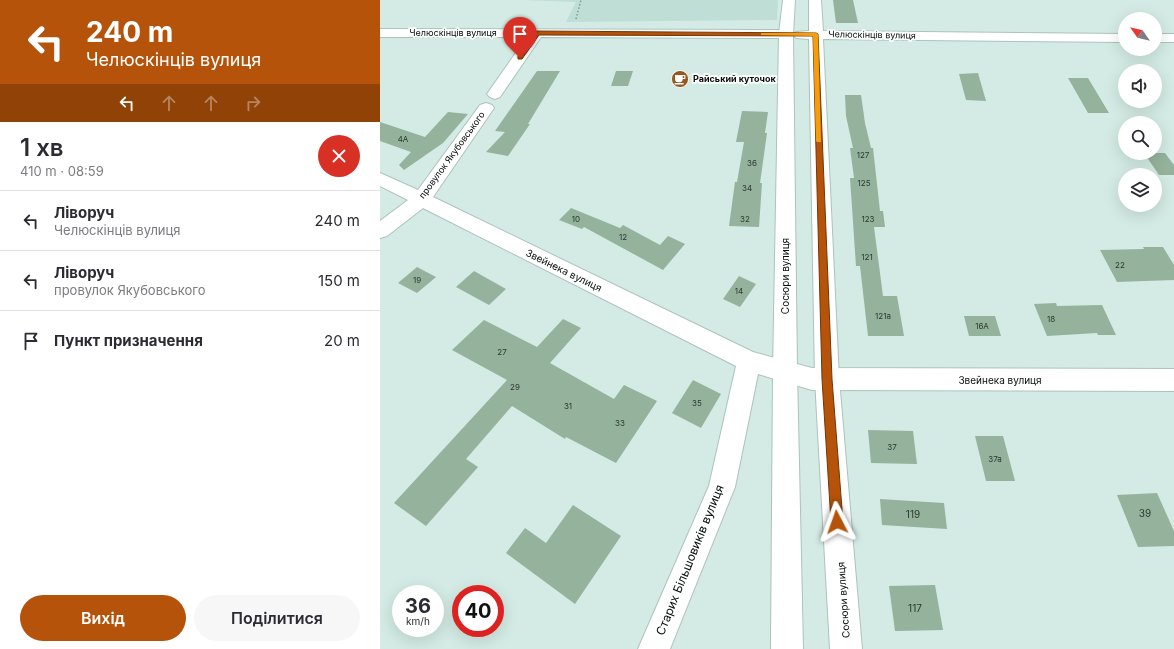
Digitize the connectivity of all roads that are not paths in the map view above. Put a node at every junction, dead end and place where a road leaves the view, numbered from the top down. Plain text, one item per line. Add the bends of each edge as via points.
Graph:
1 (789, 0) edge
2 (815, 0) edge
3 (380, 33) edge
4 (537, 33) junction
5 (786, 34) junction
6 (816, 34) junction
7 (1118, 38) edge
8 (1162, 38) edge
9 (1174, 38) edge
10 (380, 179) edge
11 (421, 200) junction
12 (380, 231) edge
13 (749, 361) junction
14 (785, 371) junction
15 (827, 379) junction
16 (1174, 380) edge
17 (654, 649) edge
18 (787, 649) edge
19 (846, 649) edge

1 - 5 street, Сосюри вулиця
2 - 6 street, Сосюри вулиця
3 - 4 street, Челюскінців вулиця
4 - 5 street, Челюскінців вулиця
4 - 11 street, провулок Якубовського
5 - 6 street, Челюскінців вулиця
5 - 14 street, Сосюри вулиця
6 - 7 street, Челюскінців вулиця
6 - 15 street, Сосюри вулиця
8 - 9 street
10 - 11 street, Звейнека вулиця
11 - 12 street, провулок Якубовського
11 - 13 street, Звейнека вулиця
13 - 14 street
13 - 17 street, Старих Більшовиків вулиця via 722,487
14 - 15 street via 812,379
14 - 18 street, Сосюри вулиця
15 - 16 street, Звейнека вулиця
15 - 19 street, Сосюри вулиця

